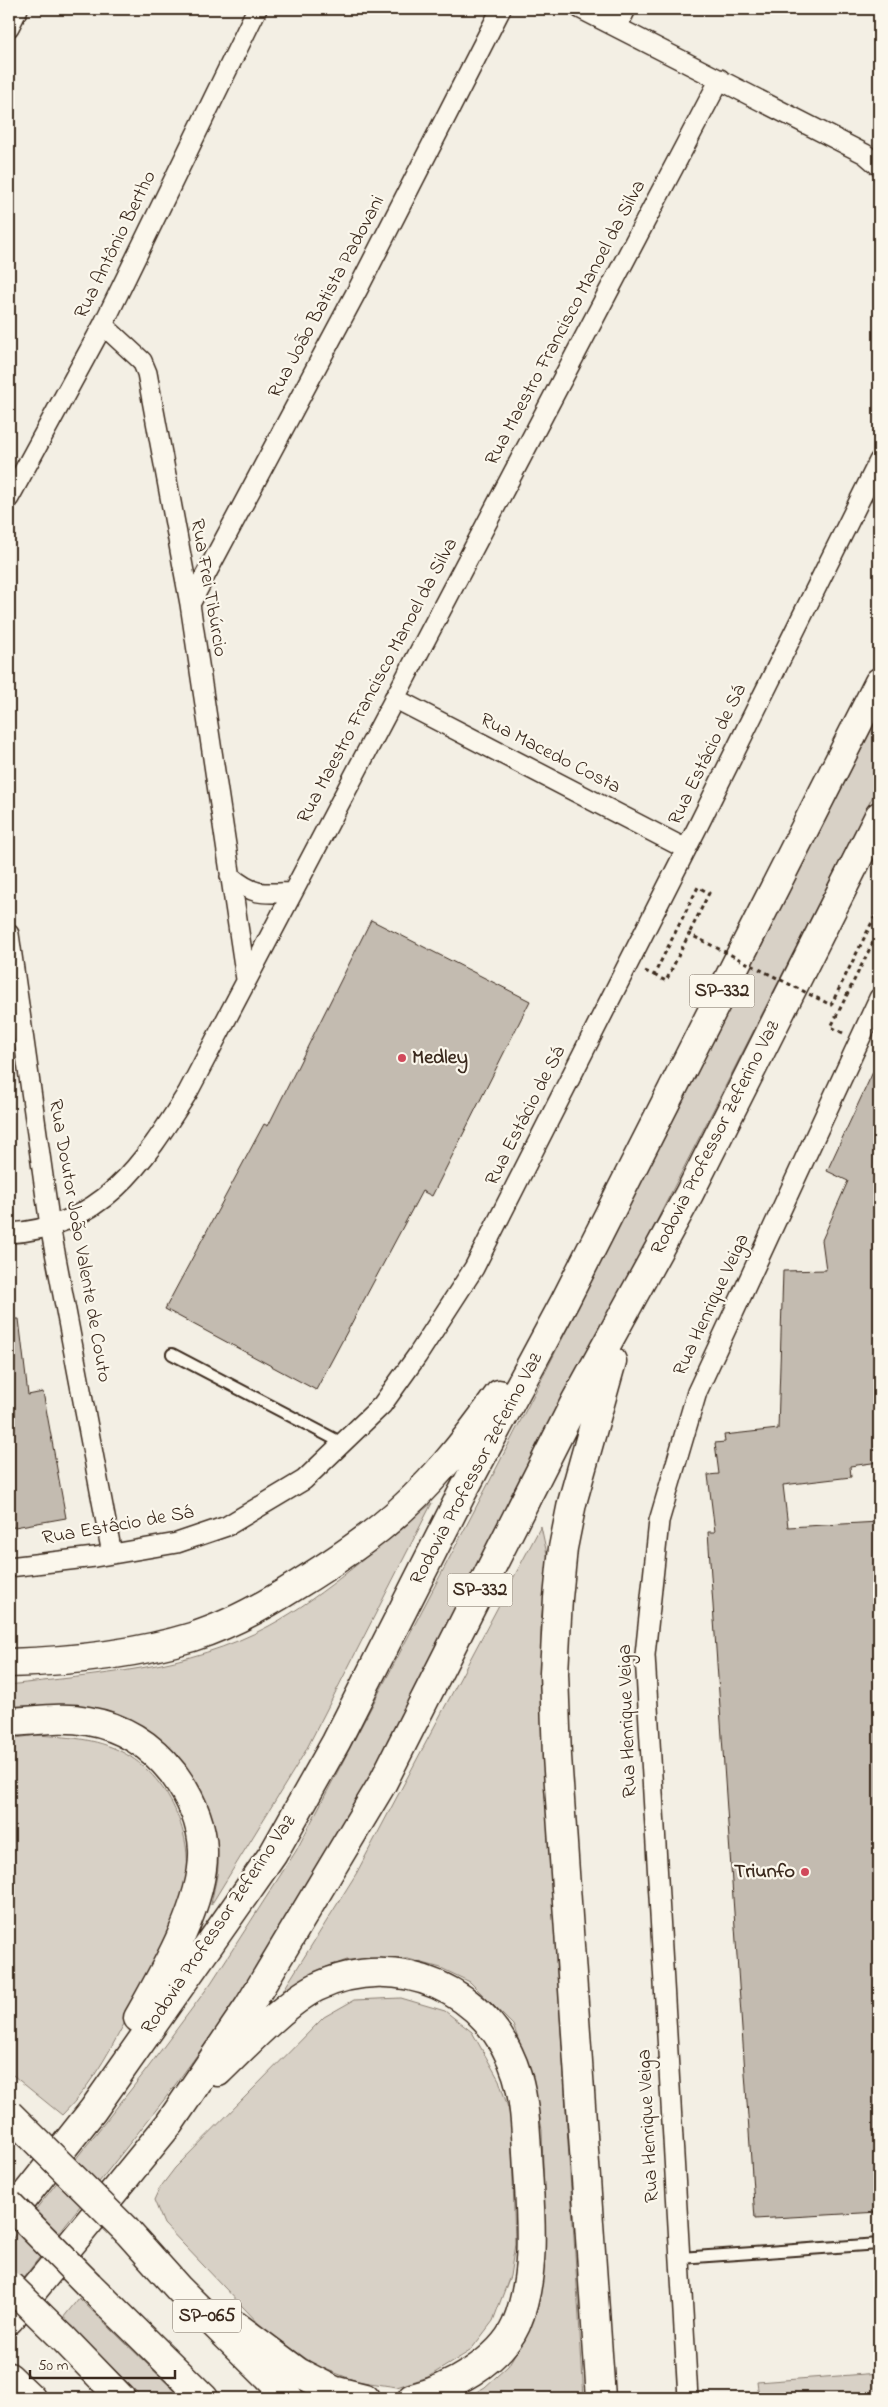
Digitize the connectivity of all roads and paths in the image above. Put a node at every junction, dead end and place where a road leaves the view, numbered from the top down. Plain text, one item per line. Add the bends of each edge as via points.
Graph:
1 (18, 9) edge
2 (257, 9) edge
3 (501, 9) edge
4 (580, 9) edge
5 (626, 9) edge
6 (9, 27) edge
7 (617, 27) junction
8 (720, 80) junction
9 (872, 151) edge
10 (879, 166) edge
11 (103, 325) junction
12 (879, 461) edge
13 (9, 498) edge
14 (190, 604) junction
15 (879, 682) edge
16 (394, 698) junction
17 (879, 816) edge
18 (686, 849) junction
19 (230, 876) junction
20 (293, 892) junction
21 (879, 908) edge
22 (879, 930) edge
23 (9, 934) edge
24 (689, 934) junction
25 (246, 979) junction
26 (879, 998) edge
27 (831, 1027) dead end
28 (689, 1194) junction
29 (50, 1226) junction
30 (9, 1233) edge
31 (565, 1301) junction
32 (172, 1354) dead end
33 (344, 1444) junction
34 (112, 1554) junction
35 (9, 1567) edge
36 (9, 1663) edge
37 (9, 1722) edge
38 (93, 2110) junction
39 (9, 2114) edge
40 (169, 2124) junction
41 (9, 2204) edge
42 (9, 2216) edge
43 (879, 2244) edge
44 (680, 2258) junction
45 (9, 2285) edge
46 (179, 2289) junction
47 (10, 2319) edge
48 (121, 2398) edge
49 (204, 2398) edge
50 (289, 2398) edge
51 (365, 2398) edge
52 (412, 2398) edge
53 (601, 2398) edge
54 (688, 2398) edge

1 - 6 street
2 - 11 street, Rua Antônio Bertho
3 - 14 street, Rua João Batista Padovani via 359,287
4 - 7 street
5 - 7 street
7 - 8 street
8 - 9 street
8 - 16 street, Rua Maestro Francisco Manoel da Silva
9 - 10 street
11 - 13 street, Rua Antônio Bertho
11 - 14 street, Rua Frei Tibúrcio via 145,367
12 - 18 street, Rua Estácio de Sá
14 - 19 street, Rua Frei Tibúrcio
15 - 31 highway, Rodovia Professor Zeferino Vaz / SP-332
16 - 18 street, Rua Macedo Costa
16 - 20 street, Rua Maestro Francisco Manoel da Silva
17 - 28 highway, Rodovia Professor Zeferino Vaz / SP-332
18 - 33 street, Rua Estácio de Sá via 474,1268 382,1405
19 - 20 street via 247,890 270,894
19 - 25 street, Rua Frei Tibúrcio
20 - 25 street, Rua Maestro Francisco Manoel da Silva
21 - 24 path, bridge via 831,1005
22 - 27 path
23 - 29 street, Rua Doutor João Valente de Couto
24 - 24 path, bridge via 666,981 654,975 698,887 709,892
25 - 29 street, Rua Maestro Francisco Manoel da Silva via 188,1092 154,1146 119,1186 75,1218
26 - 44 street, Rua Henrique Veiga via 697,1392 659,1521 645,1655
28 - 40 highway, Rodovia Professor Zeferino Vaz / SP-332 via 576,1402 382,1784 249,2006
28 - 53 highway via 608,1370 572,1503 558,1598 554,1673 557,1756
29 - 30 street, Rua Maestro Francisco Manoel da Silva via 31,1232
29 - 34 street, Rua Doutor João Valente de Couto
31 - 36 highway via 464,1443 416,1496 326,1567 253,1612 193,1636 131,1652
31 - 38 highway, Rodovia Professor Zeferino Vaz / SP-332 via 461,1495 336,1742 272,1854
32 - 33 lane
33 - 34 street, Rua Estácio de Sá via 304,1480 227,1526 177,1542
34 - 35 street, Rua Estácio de Sá
37 - 38 highway via 52,1718 89,1721 118,1730 148,1746 170,1770 192,1803 203,1849 201,1875 182,1933
38 - 42 highway, Rodovia Professor Zeferino Vaz / SP-332
39 - 46 highway, SP-065, bridge
40 - 47 highway, Rodovia Professor Zeferino Vaz / SP-332
40 - 52 highway via 279,2014 316,1988 354,1975 392,1973 425,1979 449,1989 486,2020 503,2041 517,2076 525,2121 530,2259 523,2302 515,2326 501,2348 435,2393
41 - 49 highway, SP-065, bridge
43 - 44 lane
44 - 54 street, Rua Henrique Veiga
45 - 48 highway, bridge
46 - 50 highway, SP-065
46 - 51 highway via 240,2328 298,2372 333,2390

